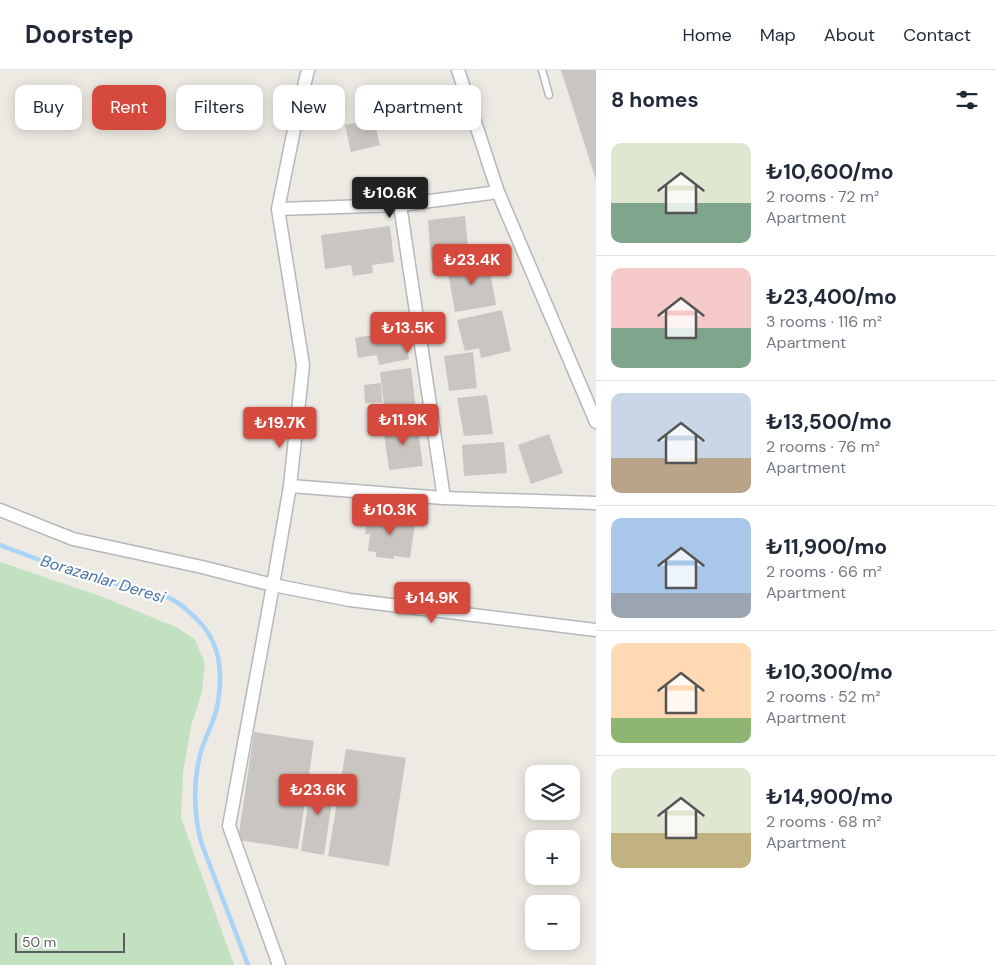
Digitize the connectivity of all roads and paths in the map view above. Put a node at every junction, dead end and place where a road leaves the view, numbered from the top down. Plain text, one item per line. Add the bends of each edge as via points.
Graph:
1 (308, 70) edge
2 (458, 70) edge
3 (542, 70) edge
4 (549, 95) dead end
5 (498, 192) junction
6 (400, 205) junction
7 (278, 209) junction
8 (596, 422) edge
9 (290, 486) junction
10 (444, 498) junction
11 (596, 503) edge
12 (0, 510) edge
13 (272, 585) junction
14 (596, 630) edge
15 (279, 965) edge

1 - 7 street
2 - 5 street
3 - 4 lane
5 - 6 street
5 - 8 street
6 - 7 street
6 - 10 street
7 - 9 street via 303,365
9 - 10 street
9 - 13 street
10 - 11 street
12 - 13 street via 72,538
13 - 14 street via 350,600
13 - 15 street via 229,826

